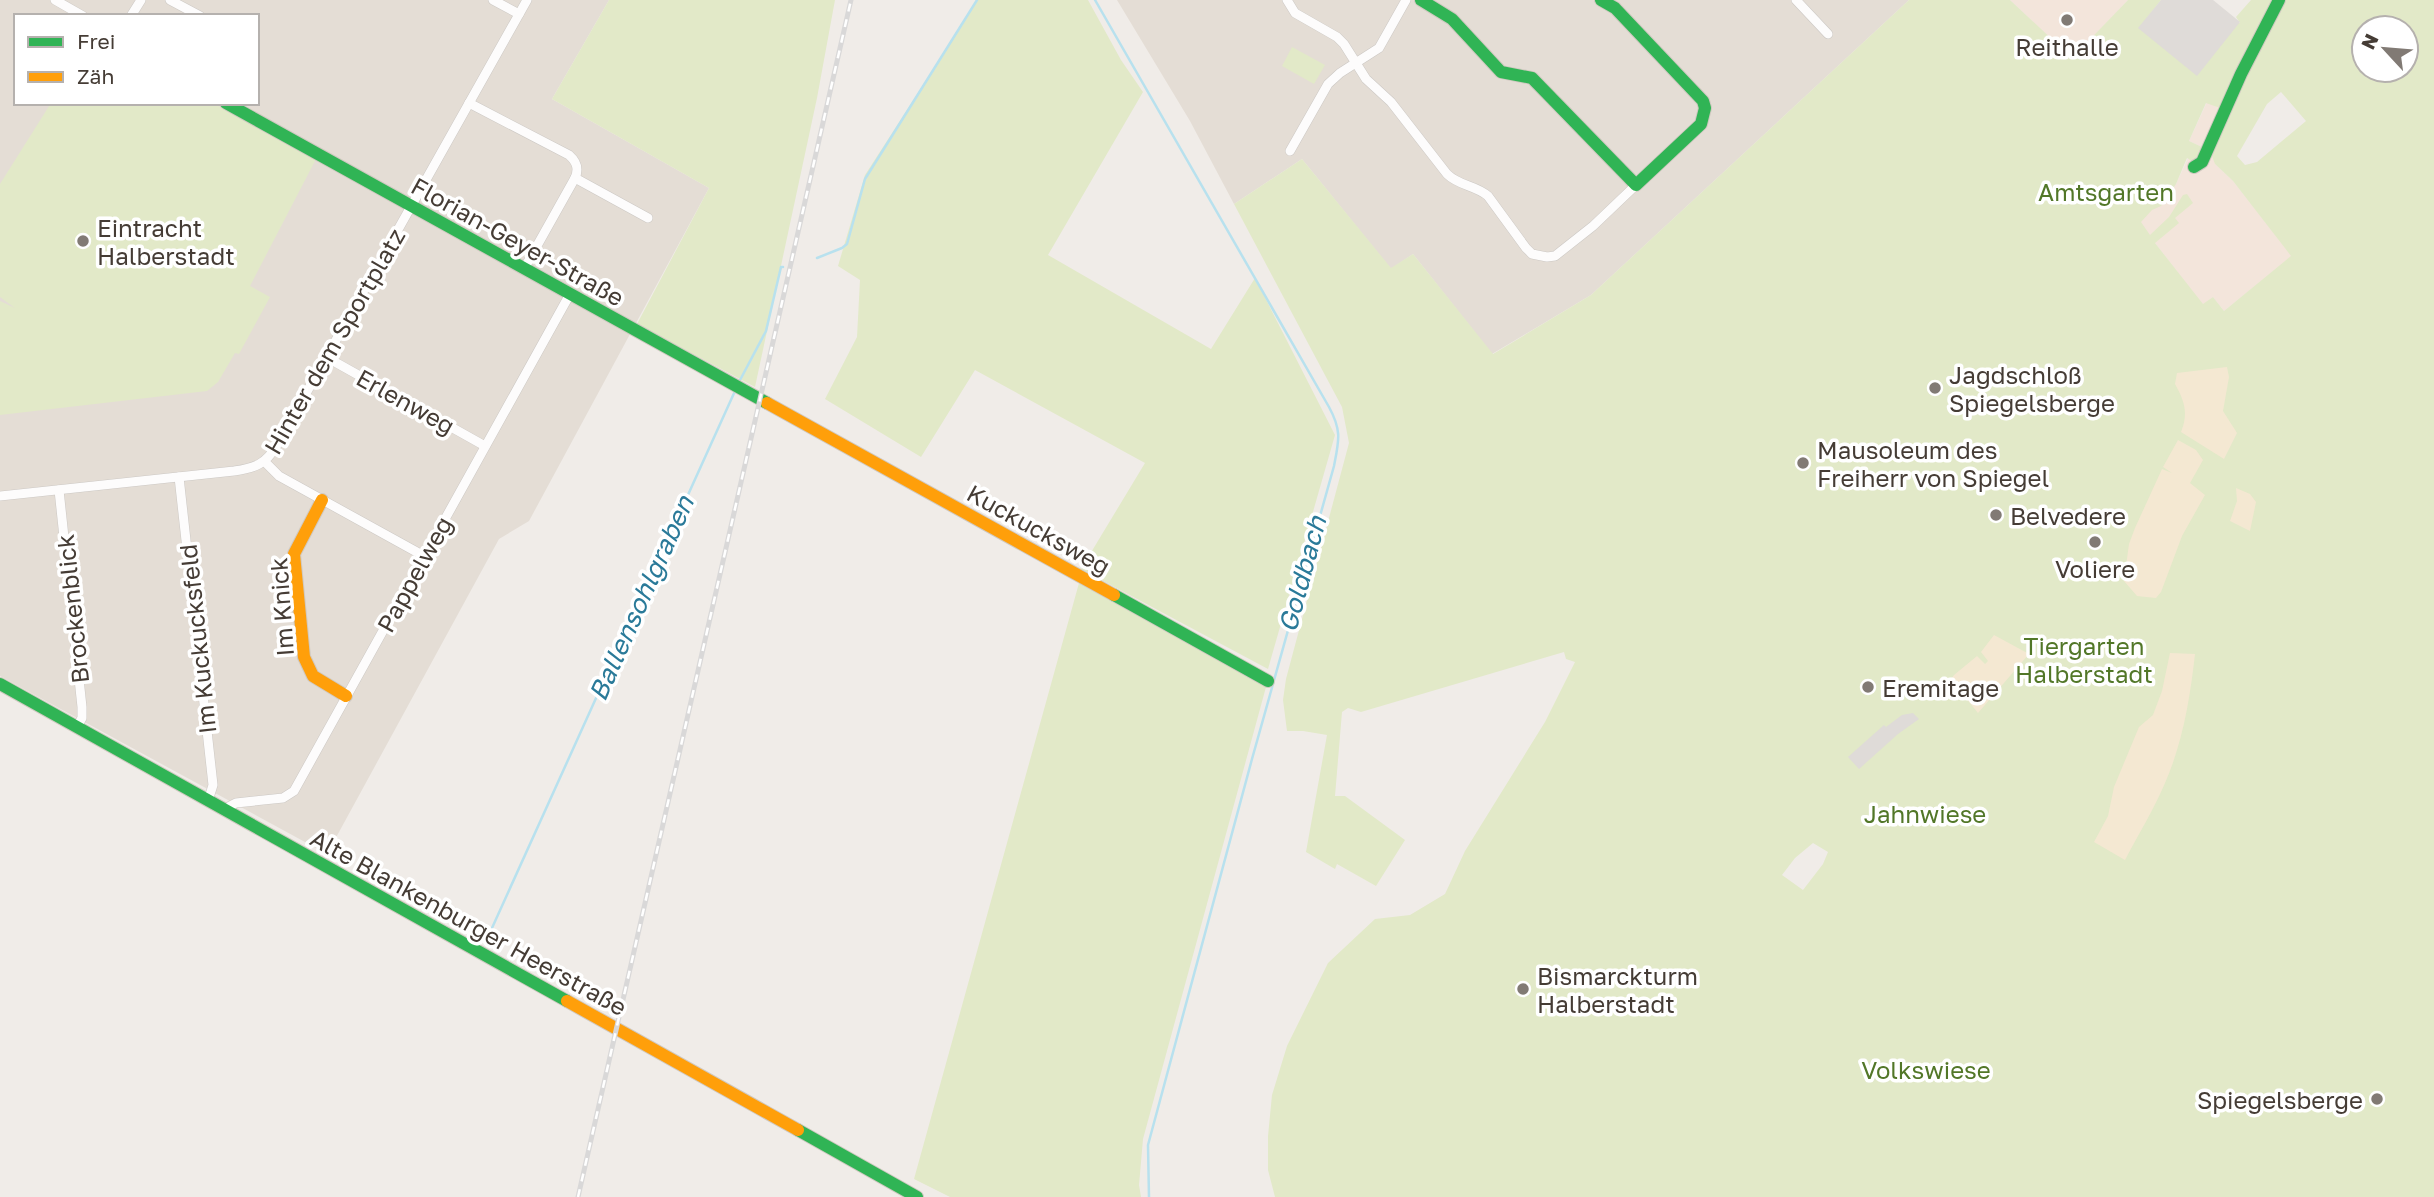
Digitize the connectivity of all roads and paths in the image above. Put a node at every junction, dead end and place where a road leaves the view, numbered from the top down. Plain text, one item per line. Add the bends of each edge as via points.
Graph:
1 (55, 0) edge
2 (170, 0) edge
3 (493, 0) edge
4 (527, 0) edge
5 (1287, 0) edge
6 (1406, 0) edge
7 (1421, 0) edge
8 (1601, 0) edge
9 (1796, 0) edge
10 (2279, 0) edge
11 (80, 14) edge
12 (196, 14) edge
13 (519, 14) junction
14 (1828, 34) dead end
15 (1355, 62) junction
16 (468, 103) junction
17 (230, 105) edge
18 (1290, 151) dead end
19 (2193, 167) dead end
20 (575, 178) junction
21 (1636, 185) junction
22 (410, 205) junction
23 (648, 218) dead end
24 (524, 269) junction
25 (569, 294) junction
26 (326, 357) junction
27 (790, 416) joint
28 (485, 446) junction
29 (265, 462) junction
30 (179, 477) junction
31 (59, 490) junction
32 (0, 496) edge
33 (322, 500) junction
34 (424, 556) junction
35 (1268, 681) dead end
36 (0, 684) edge
37 (346, 696) junction
38 (77, 727) junction
39 (208, 801) junction
40 (227, 811) junction
41 (917, 1197) edge

1 - 11 street
2 - 12 street
3 - 13 street
4 - 13 street, Hinter dem Sportplatz
5 - 15 street via 1295,13 1337,37
6 - 15 street via 1379,48
7 - 21 street via 1452,19 1501,72 1532,78
8 - 21 street via 1615,8 1705,108 1701,124
9 - 14 street
10 - 19 street via 2202,162
13 - 16 street, Hinter dem Sportplatz
15 - 18 street via 1328,84
15 - 21 street via 1453,181 1488,196 1532,254 1555,256
16 - 20 street via 569,155 577,165
16 - 22 street, Hinter dem Sportplatz
17 - 22 street, Florian-Geyer-Straße
20 - 23 street
20 - 24 street
22 - 24 street, Florian-Geyer-Straße
22 - 26 street, Hinter dem Sportplatz
24 - 25 street, Florian-Geyer-Straße
25 - 27 street, Florian-Geyer-Straße
25 - 28 street, Pappelweg
26 - 28 street, Erlenweg
26 - 29 street, Hinter dem Sportplatz
27 - 35 street, Kuckucksweg
28 - 34 street, Pappelweg
29 - 30 street, Hinter dem Sportplatz via 250,469
29 - 33 street via 279,476
30 - 31 street, Hinter dem Sportplatz
30 - 39 street, Im Kuckucksfeld via 213,785
31 - 32 street, Hinter dem Sportplatz
31 - 38 street, Brockenblick via 82,708
33 - 34 street
33 - 37 street, Im Knick via 294,554 304,657 313,676
34 - 37 street, Pappelweg
36 - 38 street, Alte Blankenburger Heerstraße
37 - 40 street, Pappelweg via 293,791 283,798 236,803
38 - 39 street, Alte Blankenburger Heerstraße
39 - 40 street, Alte Blankenburger Heerstraße
40 - 41 street, Alte Blankenburger Heerstraße

